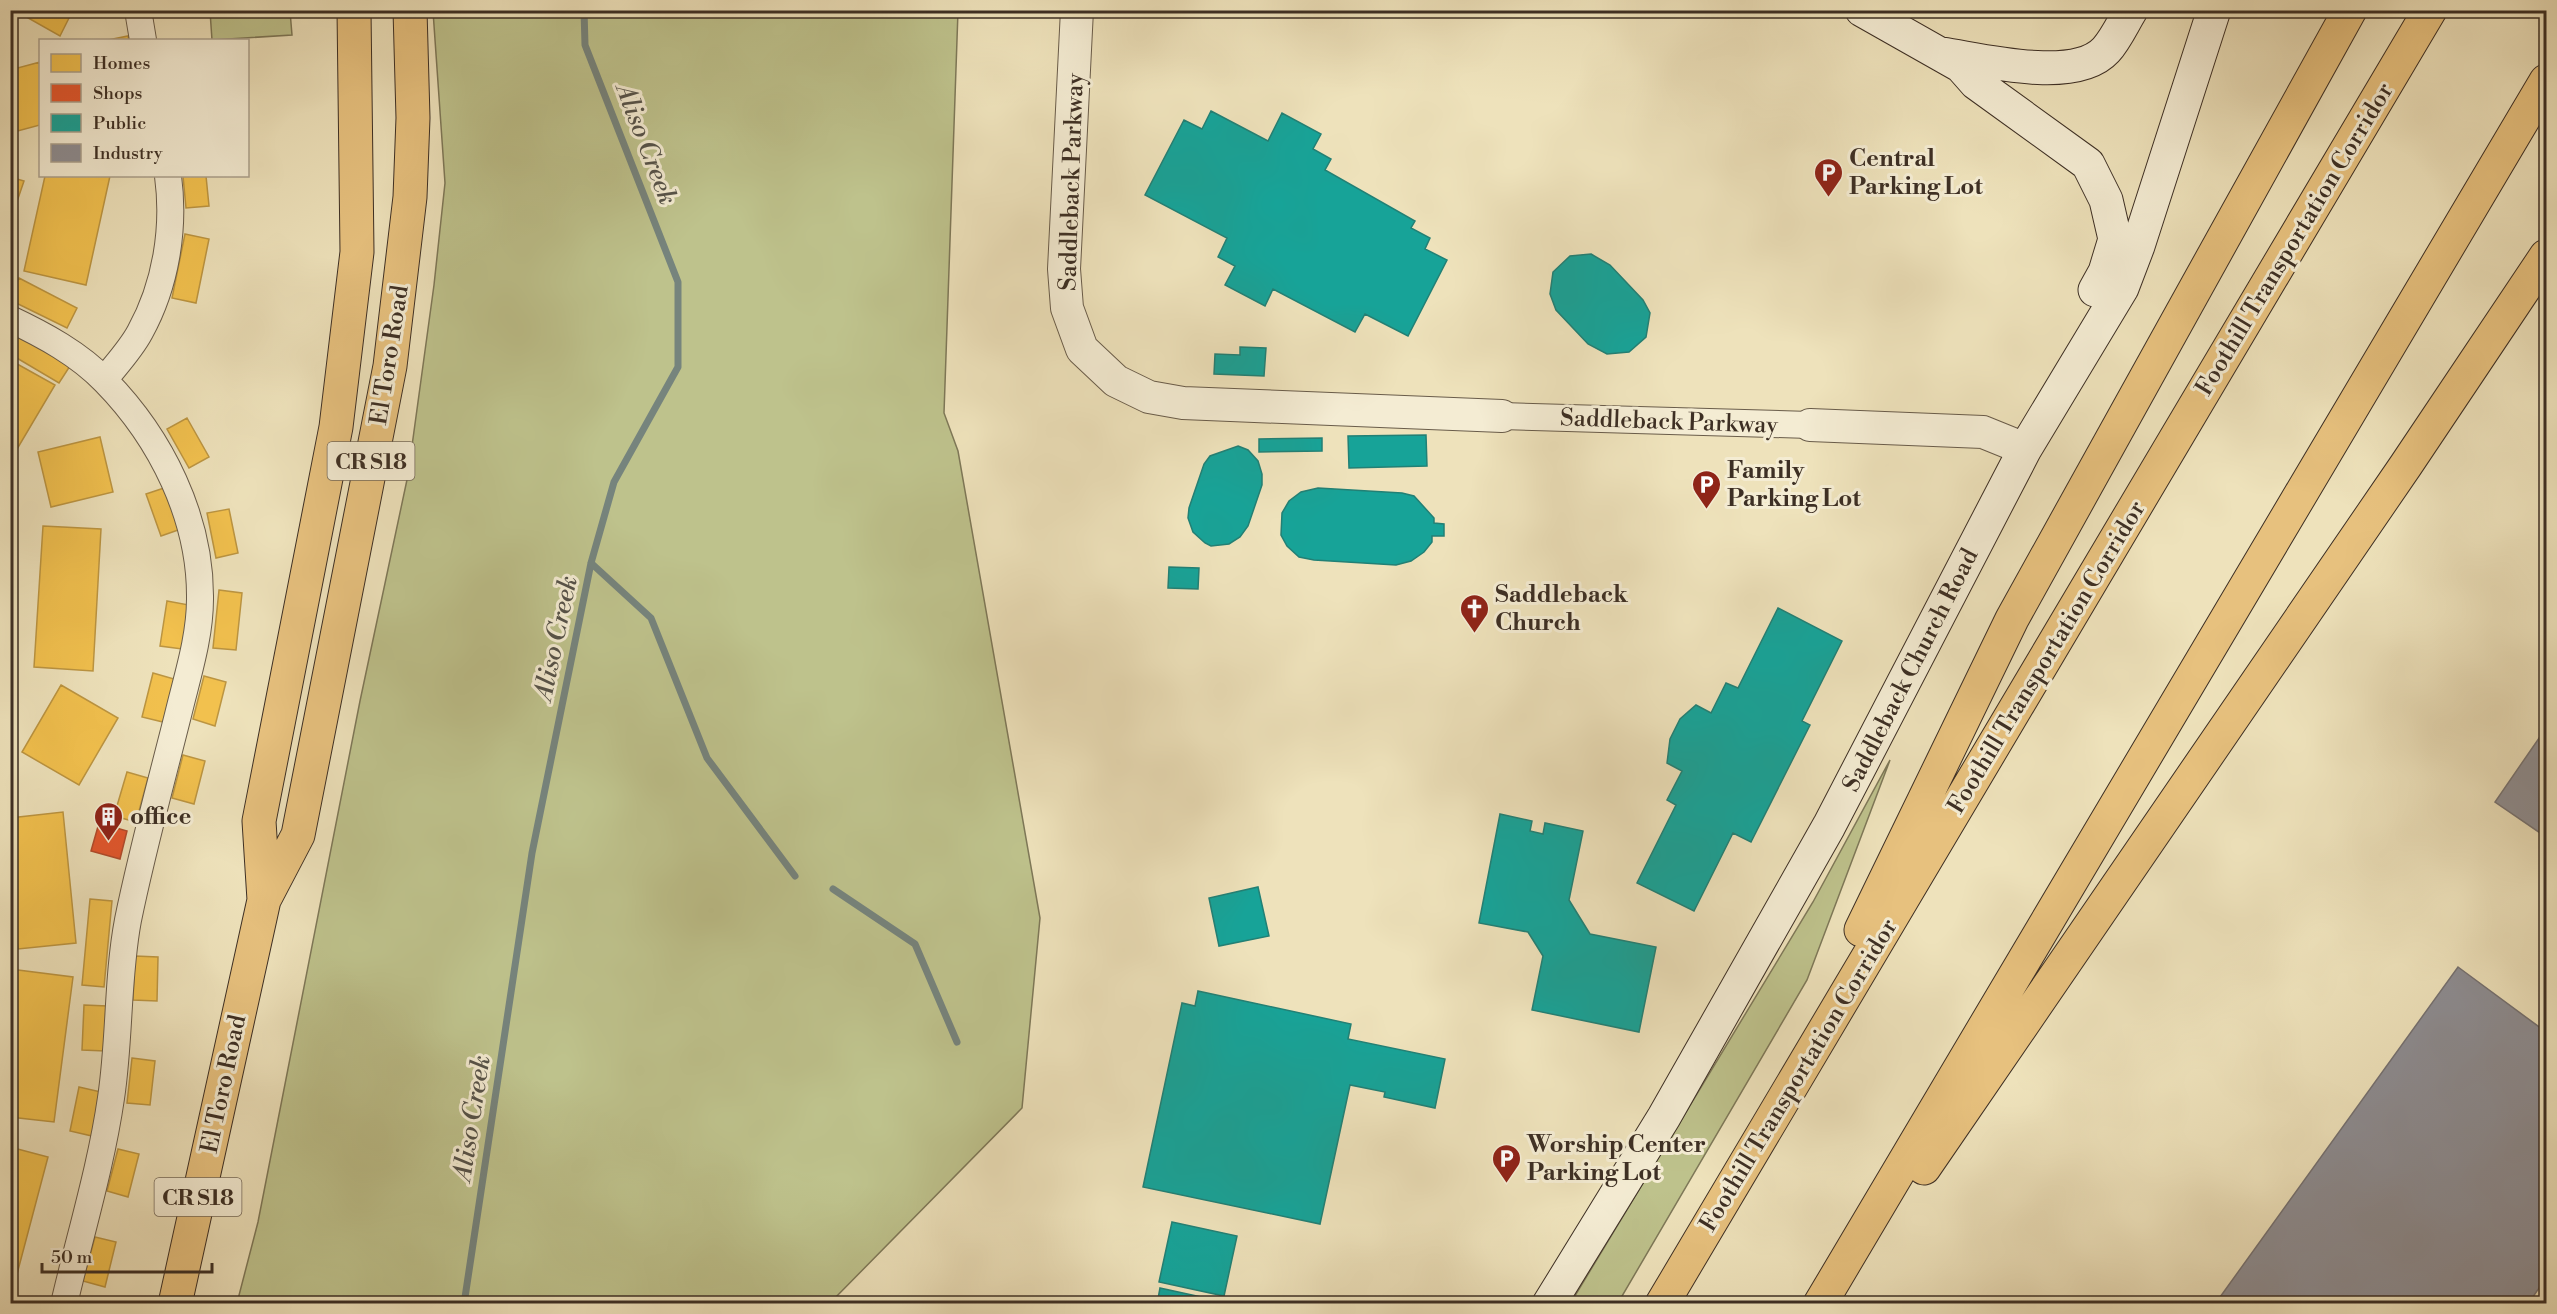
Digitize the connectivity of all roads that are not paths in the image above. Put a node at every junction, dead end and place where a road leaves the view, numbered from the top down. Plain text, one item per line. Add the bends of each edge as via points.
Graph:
1 (138, 10) edge
2 (354, 10) edge
3 (410, 10) edge
4 (1077, 10) edge
5 (1862, 10) edge
6 (2131, 10) edge
7 (2214, 10) edge
8 (2350, 10) edge
9 (2430, 10) edge
10 (143, 39) edge
11 (1938, 53) junction
12 (2547, 81) edge
13 (168, 177) edge
14 (2547, 256) edge
15 (10, 319) edge
16 (104, 380) junction
17 (1502, 416) joint
18 (1810, 425) joint
19 (2025, 449) junction
20 (264, 900) junction
21 (1760, 1138) junction
22 (64, 1304) edge
23 (175, 1304) edge
24 (1550, 1304) edge
25 (1662, 1304) edge
26 (1820, 1304) edge
27 (1832, 1304) edge

1 - 10 street
2 - 20 main road, El Toro Road / CR S18 via 357,252 336,427 259,821
3 - 20 main road, El Toro Road / CR S18 via 413,118 410,197 390,366 298,835
4 - 17 street, Saddleback Parkway via 1064,269 1067,308 1083,349 1116,381 1149,397 1183,403
5 - 11 main road
6 - 11 main road via 2105,51 2085,64 2042,68
7 - 19 main road, Saddleback Church Road via 2122,288
8 - 21 main road via 2012,619
9 - 21 main road, Foothill Transportation Corridor
11 - 19 main road via 1961,66 1976,83 2088,164 2106,200 2115,239 2105,272 2034,397
12 - 26 main road
13 - 16 street via 169,240 160,286 140,333
14 - 27 main road
15 - 16 street via 72,354
16 - 22 street via 152,440 180,493 195,548 200,598 194,650 127,924 111,1097
17 - 18 street, Saddleback Parkway
18 - 19 street, Saddleback Parkway via 1983,432
19 - 24 main road, Saddleback Church Road via 1830,826 1664,1117
20 - 23 main road, El Toro Road / CR S18
21 - 25 main road, Foothill Transportation Corridor

